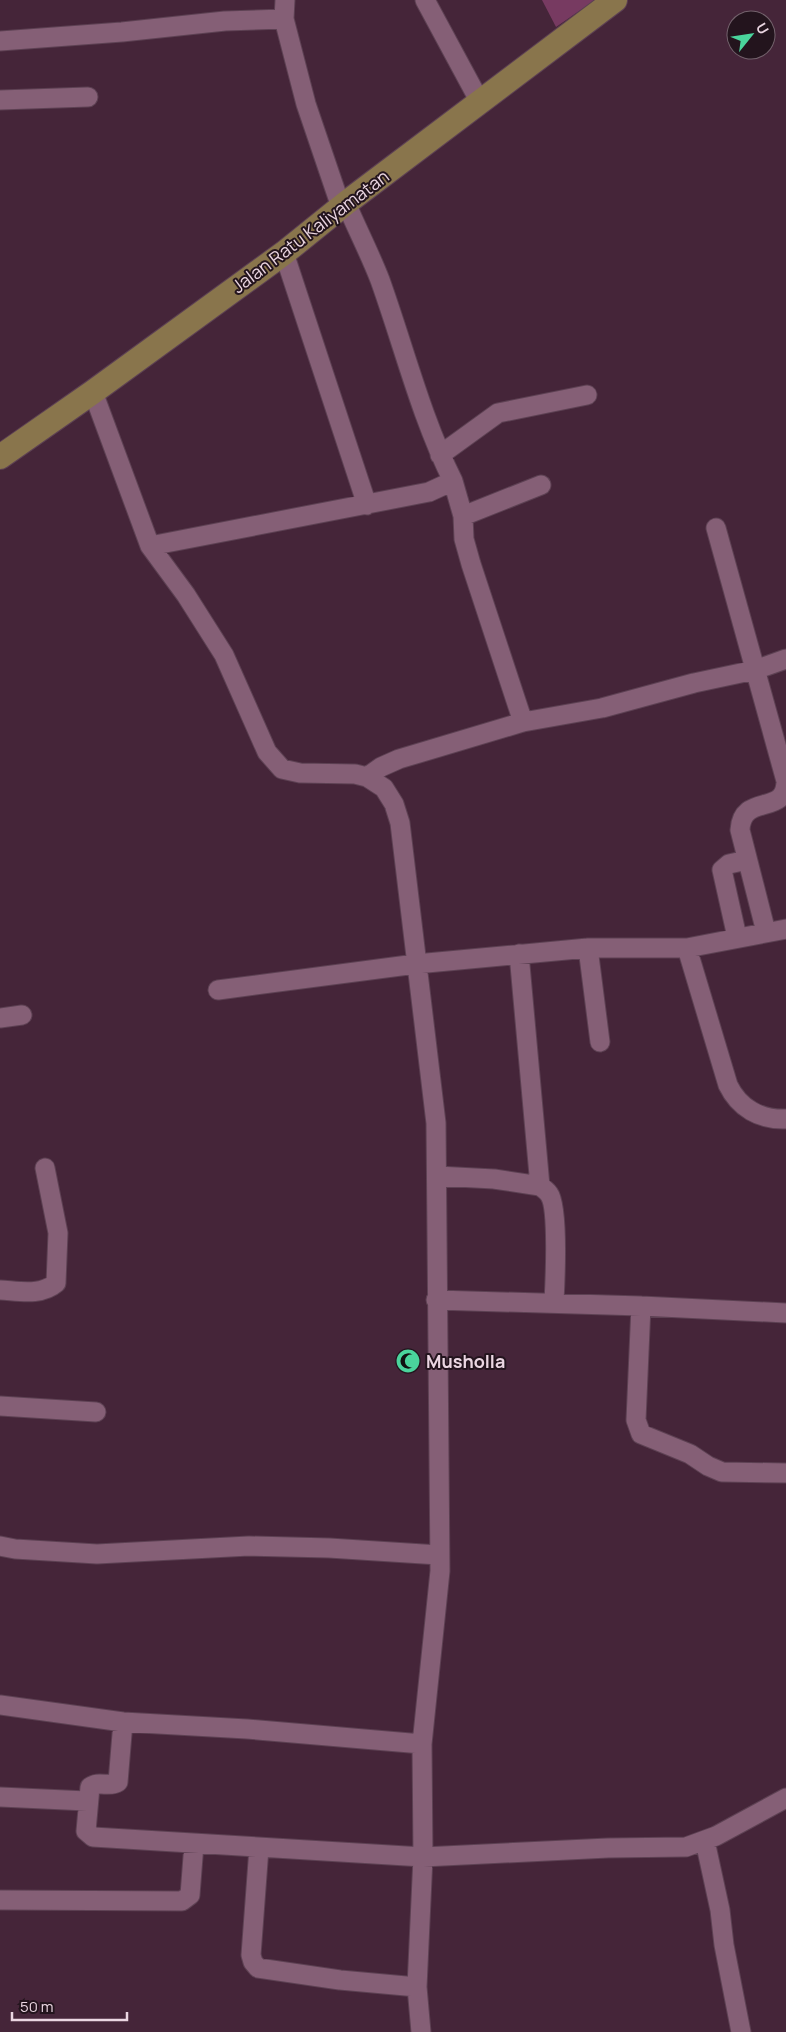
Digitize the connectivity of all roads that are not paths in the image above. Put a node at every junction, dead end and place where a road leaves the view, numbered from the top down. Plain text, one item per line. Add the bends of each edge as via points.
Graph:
1 (285, 0) edge
2 (425, 0) edge
3 (615, 0) edge
4 (284, 19) junction
5 (0, 41) edge
6 (88, 97) dead end
7 (0, 100) edge
8 (480, 102) junction
9 (344, 205) junction
10 (284, 253) junction
11 (93, 392) junction
12 (587, 394) dead end
13 (440, 455) junction
14 (0, 457) edge
15 (453, 481) junction
16 (541, 486) dead end
17 (367, 505) junction
18 (463, 516) junction
19 (716, 528) dead end
20 (150, 546) junction
21 (786, 659) edge
22 (755, 670) junction
23 (523, 722) junction
24 (367, 777) junction
25 (747, 860) junction
26 (786, 929) edge
27 (766, 932) junction
28 (737, 937) junction
29 (588, 948) junction
30 (687, 948) junction
31 (519, 954) junction
32 (416, 964) junction
33 (218, 990) dead end
34 (22, 1015) dead end
35 (0, 1018) edge
36 (600, 1042) dead end
37 (786, 1119) edge
38 (45, 1168) dead end
39 (437, 1176) junction
40 (540, 1186) junction
41 (0, 1290) edge
42 (436, 1300) junction
43 (554, 1302) junction
44 (641, 1306) junction
45 (786, 1313) edge
46 (0, 1406) edge
47 (96, 1412) dead end
48 (786, 1473) edge
49 (0, 1546) edge
50 (439, 1555) junction
51 (0, 1706) edge
52 (124, 1722) junction
53 (422, 1744) junction
54 (0, 1797) edge
55 (786, 1798) edge
56 (87, 1802) junction
57 (705, 1841) junction
58 (194, 1844) junction
59 (259, 1848) junction
60 (423, 1857) junction
61 (0, 1900) edge
62 (417, 1987) junction
63 (421, 2032) edge
64 (742, 2032) edge

1 - 4 street
2 - 8 street
3 - 8 main road, Jalan Ratu Kaliyamatan
4 - 5 street
4 - 9 street via 308,112
6 - 7 street
8 - 9 main road, Jalan Ratu Kaliyamatan
9 - 10 main road, Jalan Ratu Kaliyamatan
9 - 13 street via 379,280
10 - 11 main road, Jalan Ratu Kaliyamatan
10 - 17 street
11 - 14 main road, Jalan Ratu Kaliyamatan
11 - 20 street
12 - 13 street via 498,413
13 - 15 street
15 - 17 street via 429,492
15 - 18 street
16 - 18 street
17 - 20 street
18 - 23 street via 464,539 471,564
19 - 22 street
20 - 24 street via 224,655 274,762 282,769 300,774
21 - 22 street
22 - 23 street via 602,708
22 - 25 street via 786,790 775,801 748,810 743,815 740,830
23 - 24 street via 399,759
24 - 32 street via 384,788 400,823
25 - 27 street
25 - 28 street via 729,864 722,870
26 - 27 street
27 - 28 street
28 - 30 street
29 - 30 street
29 - 31 street
29 - 36 street
30 - 37 street via 734,1097 757,1114 775,1120
31 - 32 street
31 - 40 street
32 - 33 street
32 - 39 street via 436,1123
34 - 35 street
38 - 41 street via 58,1233 56,1283 41,1291
39 - 40 street via 494,1179
39 - 42 street
40 - 43 street via 549,1193 553,1202 556,1247
42 - 43 street
42 - 50 street
43 - 44 street
44 - 45 street
44 - 48 street via 636,1420 641,1434 690,1454 722,1472
46 - 47 street
49 - 50 street via 97,1554 250,1546
50 - 53 street
51 - 52 street
52 - 53 street
52 - 56 street via 118,1782 94,1784 90,1787
53 - 60 street
54 - 56 street
55 - 57 street
56 - 58 street via 86,1831 93,1838
57 - 60 street via 686,1847
57 - 64 street
58 - 59 street
58 - 61 street via 190,1895 182,1900
59 - 60 street
59 - 62 street via 251,1954 258,1968
60 - 62 street
62 - 63 street

